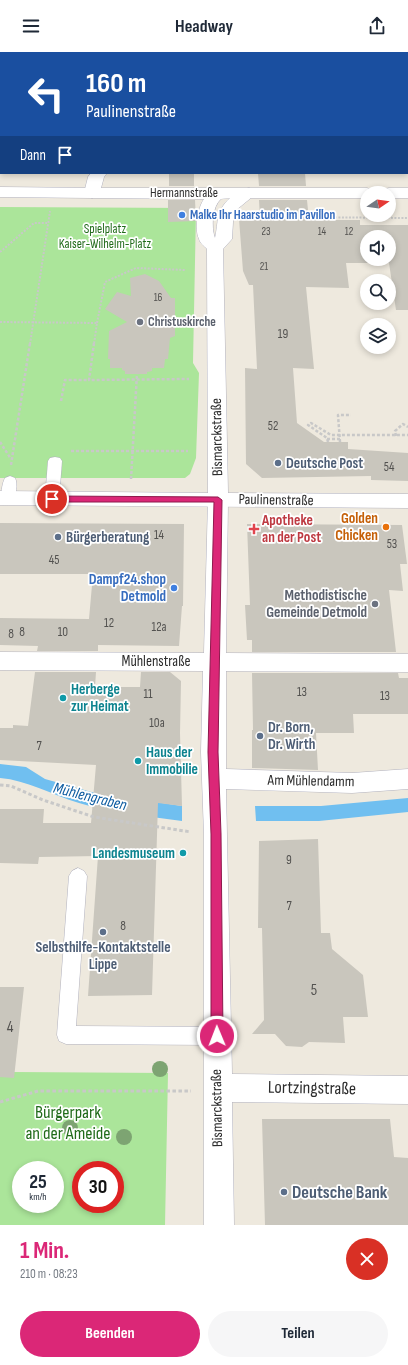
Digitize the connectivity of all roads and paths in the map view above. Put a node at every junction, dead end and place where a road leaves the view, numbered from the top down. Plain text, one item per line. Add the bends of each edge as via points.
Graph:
1 (98, 174) edge
2 (0, 192) edge
3 (92, 193) junction
4 (250, 193) junction
5 (360, 193) edge
6 (396, 193) edge
7 (408, 193) edge
8 (217, 194) junction
9 (51, 207) dead end
10 (244, 214) dead end
11 (408, 218) edge
12 (48, 223) junction
13 (215, 248) junction
14 (0, 252) edge
15 (185, 270) dead end
16 (0, 322) edge
17 (32, 322) junction
18 (97, 323) junction
19 (137, 374) dead end
20 (189, 379) dead end
21 (89, 380) junction
22 (137, 380) junction
23 (62, 401) dead end
24 (351, 415) dead end
25 (408, 427) edge
26 (408, 435) edge
27 (396, 436) junction
28 (340, 437) junction
29 (328, 439) junction
30 (0, 442) edge
31 (328, 442) dead end
32 (340, 442) dead end
33 (132, 451) junction
34 (188, 451) dead end
35 (60, 456) joint
36 (12, 459) junction
37 (11, 466) dead end
38 (131, 481) dead end
39 (6, 492) edge
40 (52, 499) junction
41 (218, 500) junction
42 (408, 501) edge
43 (0, 661) edge
44 (215, 661) junction
45 (408, 663) edge
46 (214, 779) junction
47 (408, 779) edge
48 (0, 785) edge
49 (216, 834) junction
50 (78, 876) dead end
51 (217, 1036) junction
52 (217, 1088) junction
53 (408, 1090) edge
54 (0, 1102) edge
55 (219, 1225) edge

1 - 3 street
2 - 3 street, Hermannstraße
3 - 8 street, Hermannstraße
4 - 5 street, Hermannstraße
4 - 8 street, Hermannstraße
4 - 13 street, Bismarckstraße via 232,203 224,222 224,239
6 - 7 street
8 - 13 street, Bismarckstraße via 212,197 206,208 206,238
9 - 12 path
10 - 11 path via 260,217
12 - 14 path via 34,223
12 - 17 path
13 - 41 street, Bismarckstraße
15 - 18 path via 136,268 105,282
16 - 17 path
17 - 18 path
17 - 36 path
18 - 21 path
19 - 22 path
20 - 22 path
21 - 22 path
21 - 23 path via 65,380
22 - 33 path
24 - 28 path via 338,416
25 - 27 path via 403,424 395,431
26 - 27 path
27 - 28 path
28 - 29 path
28 - 29 path via 331,435 311,423 308,425
28 - 32 path
29 - 31 path
30 - 36 path
33 - 34 path
33 - 35 path
33 - 38 path
35 - 40 lane
36 - 37 path
39 - 40 street, Paulinenstraße
40 - 41 street, Paulinenstraße
41 - 42 street, Paulinenstraße
41 - 44 street, Bismarckstraße
43 - 44 street, Mühlenstraße
44 - 45 street, Mühlenstraße
44 - 46 street, Bismarckstraße
46 - 47 street, Am Mühlendamm via 352,782
46 - 49 street, Bismarckstraße
48 - 49 path via 11,786 94,817
49 - 51 street, Bismarckstraße
50 - 51 lane via 66,1035
51 - 52 street, Bismarckstraße
52 - 53 street, Lortzingstraße
52 - 54 path via 180,1092 38,1091
52 - 55 street, Bismarckstraße

